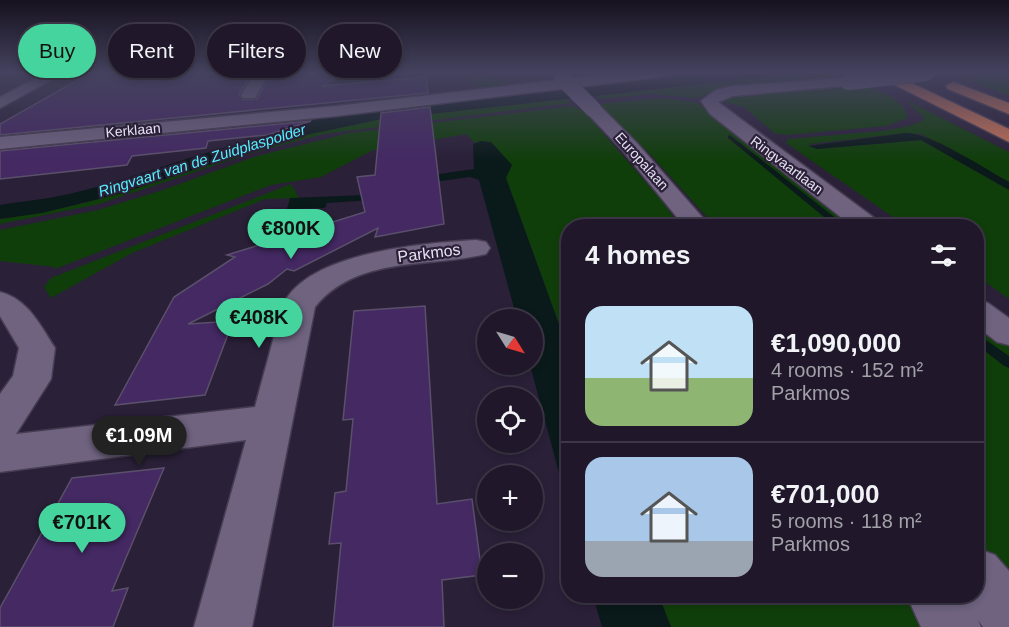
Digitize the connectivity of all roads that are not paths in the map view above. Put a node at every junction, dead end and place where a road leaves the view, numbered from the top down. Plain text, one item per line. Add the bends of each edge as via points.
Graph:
1 (400, 102) edge
2 (586, 102) edge
3 (710, 102) edge
4 (939, 102) edge
5 (991, 102) edge
6 (1009, 110) edge
7 (1009, 136) edge
8 (0, 143) edge
9 (691, 219) edge
10 (859, 219) edge
11 (476, 248) dead end
12 (0, 302) edge
13 (984, 316) edge
14 (1009, 334) edge
15 (272, 421) junction
16 (0, 425) edge
17 (0, 454) edge
18 (984, 584) edge
19 (938, 603) edge
20 (1009, 614) edge
21 (223, 627) edge
22 (952, 627) edge

1 - 8 street, Kerklaan
2 - 9 street, Europalaan, bridge
3 - 10 street, Ringvaartlaan, bridge
4 - 7 highway
5 - 6 highway
11 - 15 street, Parkmos via 406,254 366,265 317,286 299,305
12 - 16 street via 13,310 38,348 32,379
13 - 14 street
15 - 17 street
15 - 21 street, Parkmos
18 - 20 street
19 - 22 street

